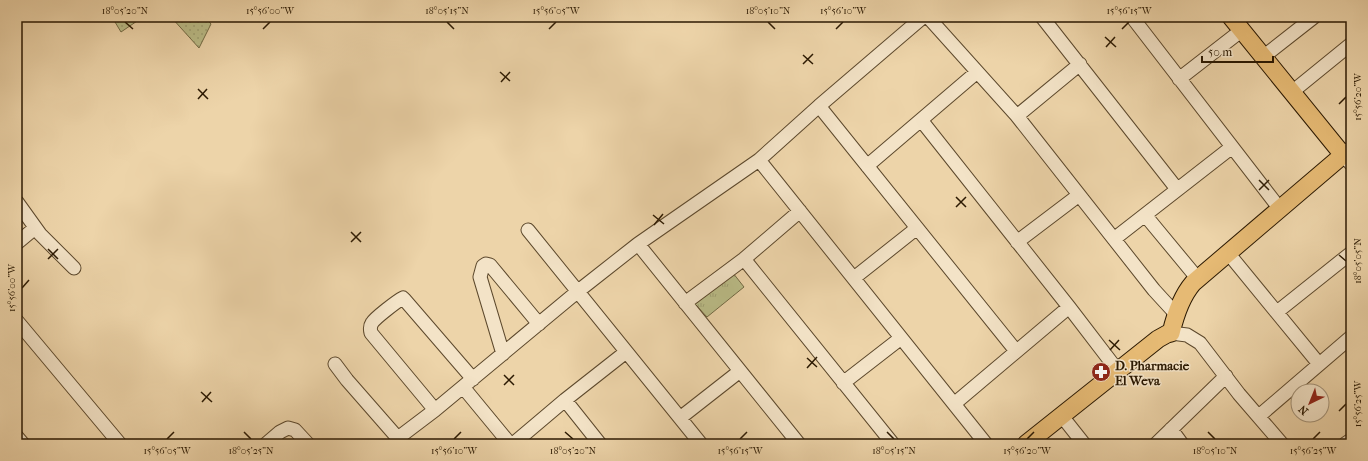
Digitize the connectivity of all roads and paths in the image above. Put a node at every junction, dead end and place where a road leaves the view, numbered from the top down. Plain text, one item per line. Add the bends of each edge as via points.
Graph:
1 (923, 17) edge
2 (928, 17) edge
3 (1042, 17) edge
4 (1132, 17) edge
5 (1314, 17) edge
6 (1234, 21) edge
7 (1351, 44) edge
8 (1263, 57) junction
9 (1080, 64) junction
10 (977, 72) junction
11 (1179, 79) junction
12 (1292, 92) junction
13 (819, 106) junction
14 (1017, 116) junction
15 (921, 120) junction
16 (1232, 146) junction
17 (1348, 156) edge
18 (759, 160) junction
19 (867, 166) junction
20 (1177, 189) junction
21 (1079, 195) junction
22 (17, 202) edge
23 (1280, 209) junction
24 (800, 211) junction
25 (1145, 215) junction
26 (35, 228) junction
27 (918, 228) junction
28 (528, 230) dead end
29 (1114, 239) junction
30 (1017, 242) junction
31 (17, 243) edge
32 (638, 244) junction
33 (1228, 253) junction
34 (1351, 253) edge
35 (744, 259) junction
36 (74, 268) dead end
37 (854, 278) junction
38 (1198, 279) junction
39 (577, 292) junction
40 (685, 303) junction
41 (1070, 307) junction
42 (1277, 312) junction
43 (1176, 314) junction
44 (539, 324) junction
45 (19, 326) edge
46 (1171, 333) junction
47 (1351, 337) edge
48 (901, 338) junction
49 (1016, 351) junction
50 (626, 352) junction
51 (503, 354) junction
52 (335, 364) dead end
53 (1319, 364) junction
54 (740, 371) junction
55 (1118, 371) junction
56 (1226, 376) junction
57 (473, 379) junction
58 (843, 383) junction
59 (462, 387) junction
60 (565, 400) junction
61 (954, 404) junction
62 (435, 410) junction
63 (1062, 415) junction
64 (1259, 416) junction
65 (680, 418) junction
66 (1171, 429) junction
67 (17, 437) edge
68 (1351, 440) edge
69 (400, 441) edge
70 (891, 443) edge
71 (23, 444) edge
72 (120, 444) edge
73 (266, 444) edge
74 (308, 444) edge
75 (510, 444) edge
76 (513, 444) edge
77 (600, 444) edge
78 (701, 444) edge
79 (799, 444) edge
80 (986, 444) edge
81 (1026, 444) edge
82 (1084, 444) edge
83 (1156, 444) edge
84 (1182, 444) edge
85 (1282, 444) edge
86 (1345, 444) edge

1 - 13 street
2 - 10 street
3 - 9 street
4 - 11 street
5 - 8 street
6 - 8 main road
6 - 11 street
7 - 12 street
8 - 12 main road
9 - 14 street
9 - 20 street
10 - 14 street
10 - 15 street
11 - 16 street
12 - 17 main road
13 - 18 street
13 - 19 street
14 - 21 street
15 - 19 street
15 - 30 street
16 - 20 street
16 - 23 street
17 - 23 main road
18 - 24 street
18 - 32 street
19 - 27 street
20 - 25 street
21 - 29 street
21 - 30 street
22 - 26 street
23 - 33 main road
24 - 35 street
24 - 37 street
25 - 29 street
25 - 38 street
26 - 31 street
26 - 36 street
27 - 37 street
27 - 49 street
28 - 39 street
29 - 43 street
30 - 41 street
32 - 39 street
32 - 40 street
33 - 38 main road
33 - 42 street
34 - 42 street
35 - 40 street
35 - 58 street
37 - 48 street
38 - 43 main road via 1189,288
39 - 44 street
39 - 50 street
40 - 54 street
41 - 49 street
41 - 55 street
42 - 53 street
43 - 46 main road
44 - 51 street
44 - 51 street via 490,265 483,266 480,277
45 - 72 street
46 - 55 main road
46 - 56 street via 1187,335 1200,343
47 - 53 street
48 - 58 street
48 - 61 street
49 - 61 street
50 - 60 street
50 - 65 street
51 - 57 street
52 - 69 street
53 - 64 street
54 - 65 street
54 - 79 street
55 - 63 main road
56 - 64 street
56 - 66 street
57 - 59 street
57 - 62 street via 403,298 372,322 371,333
58 - 70 street
59 - 62 street
59 - 75 street
60 - 76 street
60 - 77 street
61 - 80 street
62 - 69 street
63 - 81 main road
63 - 82 street
64 - 85 street
65 - 78 street
66 - 83 street
66 - 84 street
67 - 71 street
68 - 86 street
73 - 74 street via 288,428 295,430

